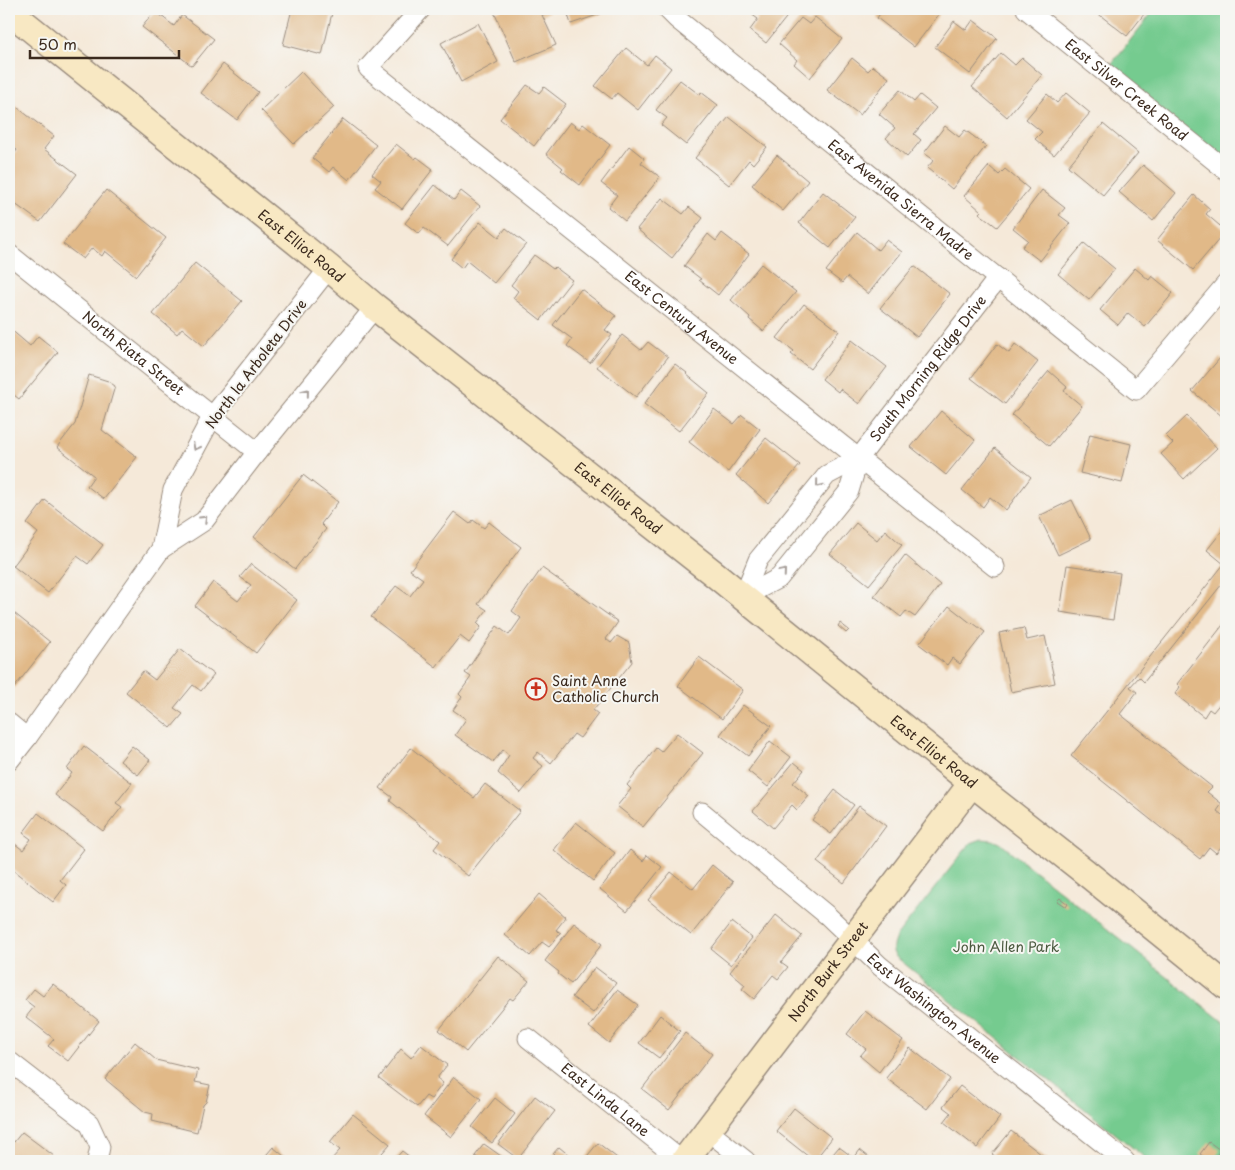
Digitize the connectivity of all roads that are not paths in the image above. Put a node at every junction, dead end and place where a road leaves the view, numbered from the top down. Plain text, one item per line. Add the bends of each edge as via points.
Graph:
1 (421, 9) edge
2 (667, 9) edge
3 (1026, 9) edge
4 (9, 11) edge
5 (1226, 170) edge
6 (9, 254) edge
7 (329, 268) junction
8 (998, 278) junction
9 (1226, 284) edge
10 (375, 307) junction
11 (212, 417) junction
12 (257, 452) junction
13 (860, 458) junction
14 (161, 549) junction
15 (995, 567) dead end
16 (743, 597) junction
17 (9, 723) edge
18 (27, 738) junction
19 (9, 761) edge
20 (972, 783) junction
21 (702, 812) dead end
22 (853, 939) junction
23 (1226, 986) edge
24 (528, 1038) dead end
25 (9, 1061) edge
26 (708, 1131) junction
27 (99, 1154) edge
28 (683, 1161) edge
29 (746, 1161) edge
30 (1125, 1161) edge

1 - 13 street, East Century Avenue via 368,68
2 - 8 street, East Avenida Sierra Madre
3 - 5 street, East Silver Creek Road
4 - 7 main road, East Elliot Road
6 - 11 street, North Riata Street
7 - 10 main road, East Elliot Road
7 - 11 street, North la Arboleta Drive
8 - 9 street, East Avenida Sierra Madre via 1136,390
8 - 13 street, South Morning Ridge Drive
12 -> 10 street, North la Arboleta Drive
10 - 16 main road, East Elliot Road
11 - 12 street, North Riata Street
11 -> 14 street, North la Arboleta Drive via 173,490
14 -> 12 street, North la Arboleta Drive via 204,521
13 - 15 street, East Century Avenue
13 -> 16 street, South Morning Ridge Drive via 827,475 758,560
16 -> 13 street, South Morning Ridge Drive via 779,578 848,491
14 - 18 street, North la Arboleta Drive
16 - 20 main road, East Elliot Road
17 - 18 street
18 - 19 street, North la Arboleta Drive
20 - 22 main road, North Burk Street
20 - 23 main road, East Elliot Road
21 - 22 street, East Washington Avenue
22 - 26 main road, North Burk Street
22 - 30 street, East Washington Avenue via 880,966
24 - 28 street, East Linda Lane
25 - 27 street via 89,1123
26 - 28 main road, North Burk Street
26 - 29 street

